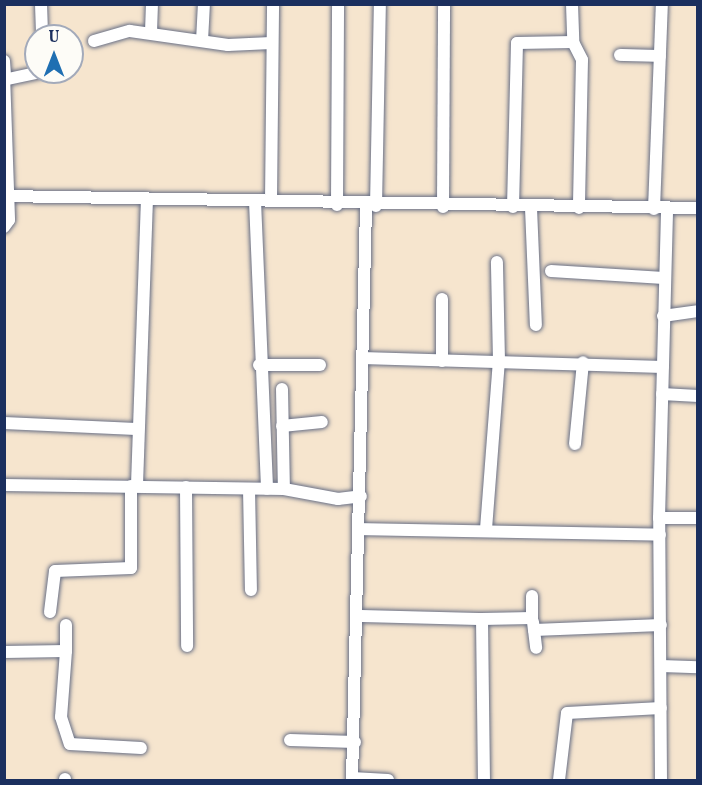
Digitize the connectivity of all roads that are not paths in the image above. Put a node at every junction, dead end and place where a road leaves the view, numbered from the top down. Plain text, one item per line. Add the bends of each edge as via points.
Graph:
1 (40, 4) edge
2 (152, 4) edge
3 (204, 4) edge
4 (273, 4) edge
5 (338, 4) edge
6 (380, 4) edge
7 (444, 4) edge
8 (572, 4) edge
9 (662, 4) edge
10 (41, 24) edge
11 (151, 32) junction
12 (94, 41) dead end
13 (202, 41) junction
14 (271, 42) junction
15 (573, 42) junction
16 (620, 55) dead end
17 (660, 56) junction
18 (4, 61) edge
19 (24, 74) edge
20 (6, 76) edge
21 (6, 196) edge
22 (147, 200) junction
23 (255, 201) junction
24 (271, 201) junction
25 (337, 205) junction
26 (371, 206) junction
27 (443, 207) junction
28 (513, 207) junction
29 (531, 208) junction
30 (579, 208) junction
31 (698, 208) edge
32 (661, 209) junction
33 (4, 227) edge
34 (498, 262) dead end
35 (551, 271) dead end
36 (664, 278) junction
37 (442, 299) dead end
38 (698, 311) edge
39 (663, 316) junction
40 (536, 325) dead end
41 (362, 358) junction
42 (442, 361) junction
43 (499, 361) junction
44 (583, 362) junction
45 (259, 365) junction
46 (320, 365) dead end
47 (663, 367) junction
48 (282, 389) dead end
49 (662, 394) junction
50 (698, 396) edge
51 (322, 422) dead end
52 (4, 423) edge
53 (282, 426) junction
54 (136, 429) junction
55 (575, 444) dead end
56 (4, 485) edge
57 (134, 485) junction
58 (186, 487) junction
59 (249, 489) junction
60 (267, 489) junction
61 (284, 489) junction
62 (361, 496) junction
63 (659, 518) junction
64 (698, 518) edge
65 (361, 529) junction
66 (486, 529) junction
67 (660, 535) junction
68 (251, 590) dead end
69 (532, 596) dead end
70 (51, 612) dead end
71 (358, 616) junction
72 (482, 619) junction
73 (533, 624) junction
74 (66, 625) dead end
75 (661, 625) junction
76 (187, 646) dead end
77 (536, 648) dead end
78 (66, 651) junction
79 (4, 652) edge
80 (661, 666) junction
81 (698, 667) edge
82 (661, 708) junction
83 (290, 740) dead end
84 (355, 742) junction
85 (141, 748) dead end
86 (352, 779) edge
87 (388, 780) edge
88 (484, 780) edge
89 (559, 780) edge
90 (661, 780) edge

1 - 10 street
2 - 11 street
3 - 13 street
4 - 14 street
5 - 25 street
6 - 26 street
7 - 27 street
8 - 15 street
9 - 17 street
11 - 12 street via 116,33
11 - 13 street
13 - 14 street
14 - 24 street
15 - 28 street via 517,42
15 - 30 street via 582,60
16 - 17 street
17 - 32 street
18 - 20 street
19 - 20 street
20 - 21 street
21 - 22 street
21 - 33 street
22 - 23 street
22 - 54 street
23 - 24 street
23 - 45 street
24 - 25 street
25 - 26 street
26 - 27 street
26 - 41 street
27 - 28 street
28 - 29 street
29 - 30 street
29 - 40 street
30 - 32 street
31 - 32 street
32 - 36 street
34 - 43 street
35 - 36 street
36 - 39 street
37 - 42 street
38 - 39 street
39 - 47 street
41 - 42 street
41 - 62 street
42 - 43 street
43 - 44 street
43 - 66 street
44 - 47 street
44 - 55 street
45 - 46 street
45 - 60 street
47 - 49 street
48 - 53 street
49 - 50 street
49 - 63 street
51 - 53 street
52 - 54 street
53 - 61 street
54 - 57 street
56 - 57 street
57 - 58 street
57 - 70 street via 131,568 55,571
58 - 59 street
58 - 76 street
59 - 60 street
59 - 68 street
60 - 61 street
61 - 62 street via 338,499
62 - 65 street
63 - 64 street
63 - 67 street
65 - 66 street
65 - 71 street
66 - 67 street
67 - 75 street
69 - 73 street
71 - 72 street
71 - 84 street
72 - 73 street
72 - 88 street
73 - 75 street
73 - 77 street
74 - 78 street
75 - 80 street
78 - 79 street
78 - 85 street via 61,717 70,744
80 - 81 street
80 - 82 street
82 - 89 street via 567,713
82 - 90 street
83 - 84 street
84 - 86 street
86 - 87 street

